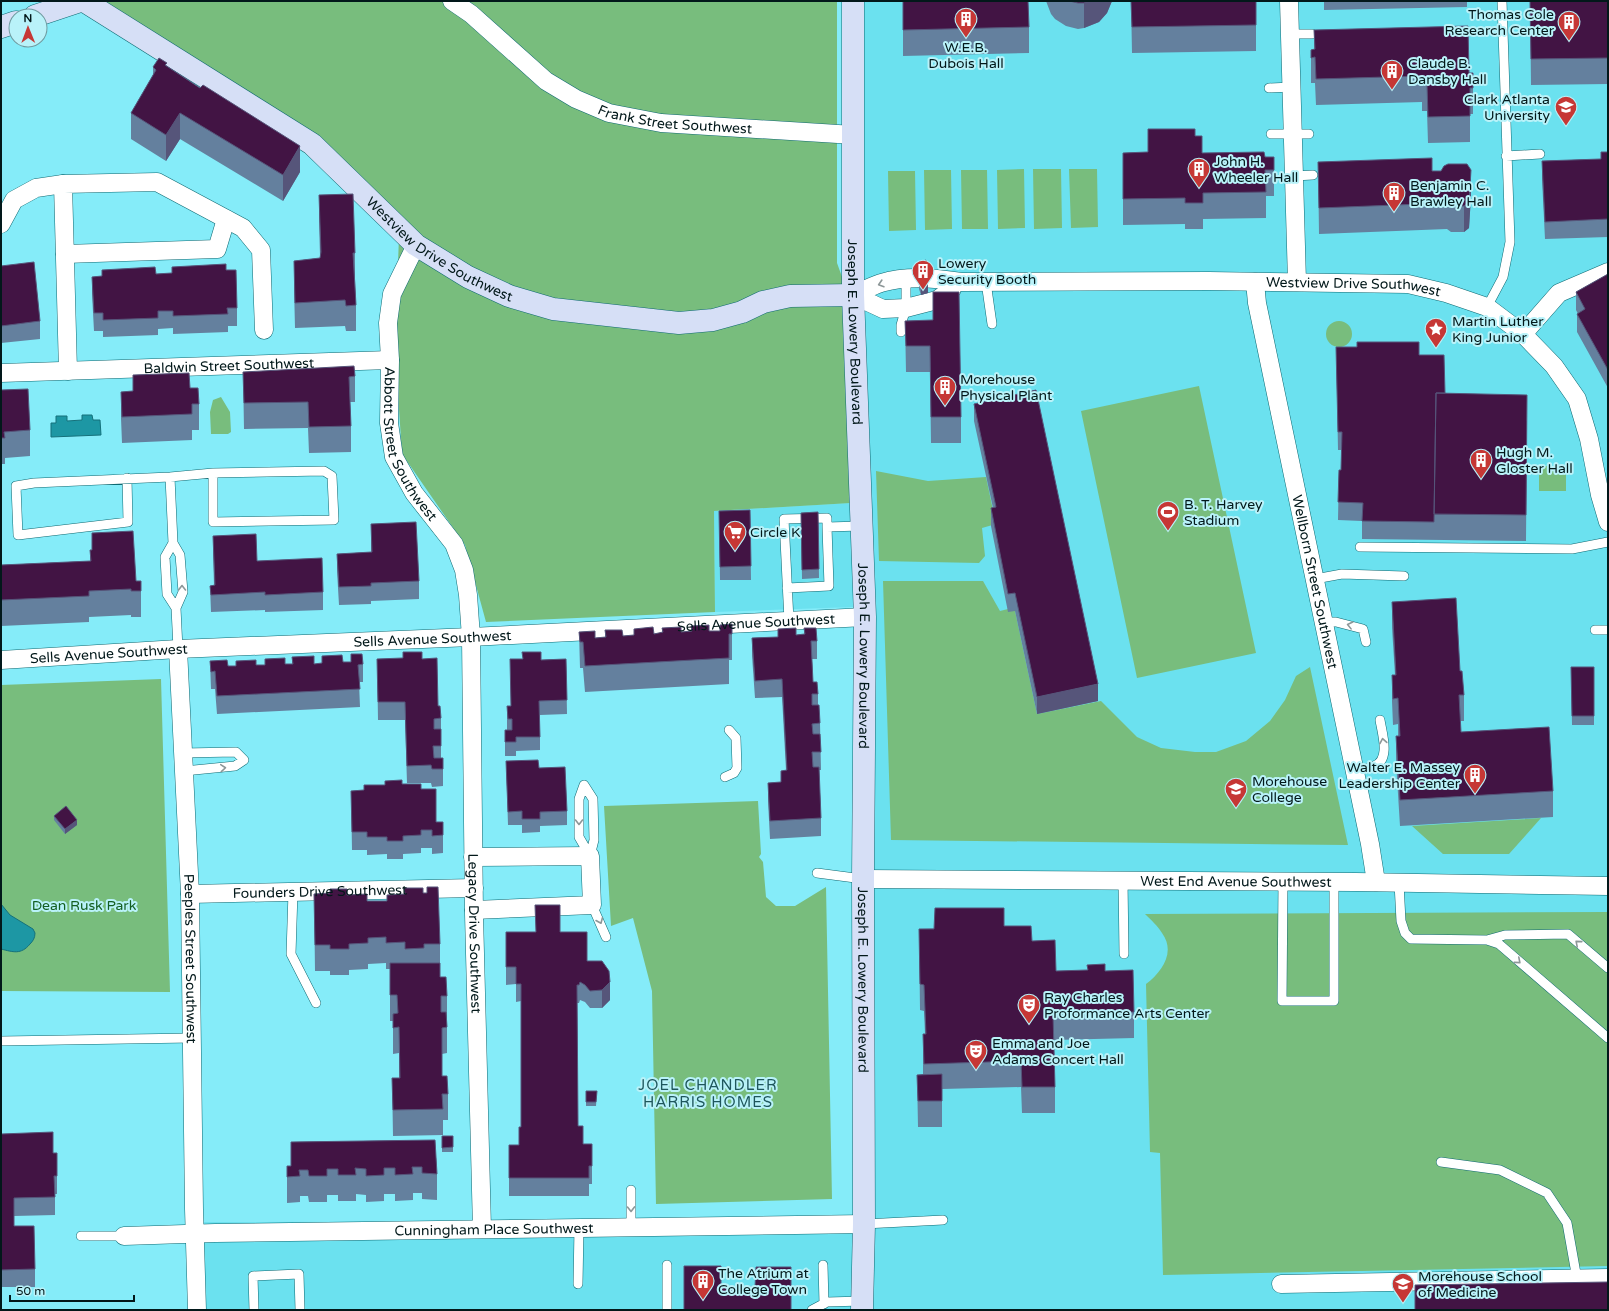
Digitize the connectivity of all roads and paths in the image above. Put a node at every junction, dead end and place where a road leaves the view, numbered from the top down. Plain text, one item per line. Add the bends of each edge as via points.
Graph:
1 (80, 1) edge
2 (84, 1) edge
3 (452, 1) edge
4 (853, 1) edge
5 (1288, 1) edge
6 (1502, 1) edge
7 (48, 12) edge
8 (1290, 34) junction
9 (1312, 34) dead end
10 (1292, 87) junction
11 (1269, 88) dead end
12 (1271, 134) dead end
13 (1301, 134) junction
14 (854, 135) junction
15 (1540, 154) dead end
16 (1506, 156) junction
17 (1312, 175) dead end
18 (1294, 176) junction
19 (63, 184) junction
20 (226, 219) junction
21 (1, 224) edge
22 (416, 245) junction
23 (65, 254) junction
24 (1608, 272) edge
25 (906, 279) junction
26 (961, 282) junction
27 (986, 282) junction
28 (1256, 282) junction
29 (1297, 282) junction
30 (853, 295) junction
31 (1487, 307) junction
32 (906, 308) junction
33 (992, 324) dead end
34 (264, 330) dead end
35 (901, 332) dead end
36 (1523, 334) junction
37 (390, 360) junction
38 (68, 371) junction
39 (1, 373) edge
40 (213, 473) junction
41 (170, 477) junction
42 (127, 478) junction
43 (1608, 522) edge
44 (861, 526) junction
45 (827, 527) junction
46 (1608, 542) edge
47 (173, 543) junction
48 (1360, 547) dead end
49 (1404, 576) dead end
50 (1315, 579) junction
51 (787, 588) junction
52 (176, 608) junction
53 (865, 618) junction
54 (789, 621) junction
55 (1324, 622) junction
56 (1595, 630) dead end
57 (1608, 630) edge
58 (471, 637) junction
59 (1366, 642) dead end
60 (178, 649) junction
61 (1, 660) edge
62 (1380, 720) dead end
63 (729, 730) dead end
64 (183, 753) junction
65 (184, 771) junction
66 (1355, 771) junction
67 (725, 777) dead end
68 (590, 856) junction
69 (473, 857) junction
70 (817, 873) dead end
71 (863, 879) junction
72 (1124, 880) junction
73 (1283, 882) junction
74 (1334, 882) junction
75 (1376, 882) junction
76 (1399, 883) junction
77 (1608, 886) edge
78 (474, 888) junction
79 (293, 892) junction
80 (190, 894) junction
81 (592, 905) junction
82 (474, 910) junction
83 (606, 937) dead end
84 (1486, 940) junction
85 (1124, 954) dead end
86 (1608, 968) edge
87 (316, 1003) dead end
88 (192, 1038) junction
89 (1608, 1038) edge
90 (1, 1041) edge
91 (1441, 1162) dead end
92 (631, 1190) dead end
93 (943, 1220) dead end
94 (864, 1224) junction
95 (631, 1227) junction
96 (579, 1228) junction
97 (482, 1229) junction
98 (194, 1234) junction
99 (81, 1236) dead end
100 (124, 1236) joint
101 (667, 1265) dead end
102 (823, 1265) dead end
103 (1608, 1278) edge
104 (1577, 1279) junction
105 (578, 1284) dead end
106 (1281, 1284) dead end
107 (824, 1304) junction
108 (863, 1306) edge
109 (197, 1310) edge
110 (254, 1310) edge
111 (300, 1310) edge
112 (667, 1310) edge
113 (812, 1310) edge

1 - 7 main road
2 - 22 main road, Westview Drive Southwest via 312,144
3 - 14 street, Frank Street Southwest via 471,14 546,81 576,99 609,113 661,124
4 - 14 main road, Joseph E. Lowery Boulevard
5 - 8 street
6 - 16 lane
8 - 9 lane
8 - 10 street
10 - 11 lane
10 - 13 street
12 - 13 lane
13 - 18 street
14 - 30 main road, Joseph E. Lowery Boulevard
15 - 16 lane
16 - 31 lane via 1510,242 1503,277
17 - 18 lane
18 - 29 street
19 - 20 street via 157,182
19 - 21 street via 36,188 14,200
19 - 23 street
20 - 23 street via 217,249
20 - 34 street via 243,228 261,250
22 - 30 main road, Westview Drive Southwest via 475,280 509,296 553,309 679,323 713,320 742,312 763,302 790,296
22 - 37 street, Abbott Street Southwest via 392,294 388,323
23 - 38 street
24 - 36 street via 1558,293
25 - 26 street, Westview Drive Southwest via 937,278
25 -> 30 street, Westview Drive Southwest via 882,282
25 - 32 lane
26 - 27 street, Westview Drive Southwest
26 - 32 street, Westview Drive Southwest via 937,300
27 - 28 street, Westview Drive Southwest
27 - 33 lane
28 - 29 street, Westview Drive Southwest
28 - 50 street, Wellborn Street Southwest via 1257,303
29 - 31 street, Westview Drive Southwest via 1408,284
30 - 32 street, Westview Drive Southwest via 883,309
30 - 44 main road, Joseph E. Lowery Boulevard
31 - 36 street, Westview Drive Southwest
32 - 35 lane
36 - 43 street, Westview Drive Southwest via 1554,366 1577,399
37 - 38 street, Baldwin Street Southwest
37 - 58 street, Abbott Street Southwest via 389,423 394,457 414,493 454,544 464,570
38 - 39 street, Baldwin Street Southwest
40 - 40 lane via 324,471 332,476 334,520 212,522
40 - 41 lane
41 - 42 lane
41 - 47 lane, Peeples Street Southwest
42 - 42 lane via 128,522 18,535 16,486
44 - 45 lane
44 - 53 main road, Joseph E. Lowery Boulevard
45 - 51 lane via 830,586
45 - 51 lane via 827,518 784,519
46 - 48 lane via 1572,549
52 -> 47 lane, Peeples Street Southwest via 183,592 180,555
47 - 52 lane, Peeples Street Southwest via 165,557 167,594
49 - 50 lane via 1342,574
50 - 55 street, Wellborn Street Southwest
51 - 54 lane
52 - 60 lane, Peeples Street Southwest
53 - 54 street, Sells Avenue Southwest
53 - 71 main road, Joseph E. Lowery Boulevard
54 - 58 street, Sells Avenue Southwest
59 -> 55 lane via 1363,629 1336,622
55 - 66 street, Wellborn Street Southwest
56 - 57 lane
58 - 60 street, Sells Avenue Southwest
58 - 69 street, Legacy Drive Southwest
60 - 61 street, Sells Avenue Southwest
60 - 64 street, Peeples Street Southwest
66 -> 62 lane via 1375,766 1385,751
63 - 67 lane via 736,738 737,768 734,773
64 - 65 street, Peeples Street Southwest
65 -> 64 lane via 235,766 244,760 236,752
65 - 80 street, Peeples Street Southwest
66 - 75 street, Wellborn Street Southwest
68 -> 68 lane via 594,840 593,799 584,785 579,799 579,837
68 - 69 street
68 - 81 street
69 - 78 street, Legacy Drive Southwest
70 - 71 lane
71 - 72 street, West End Avenue Southwest
71 - 94 main road, Joseph E. Lowery Boulevard
72 - 73 street, West End Avenue Southwest
72 - 85 lane
73 - 74 street, West End Avenue Southwest
73 - 74 lane via 1282,1001 1334,1001
74 - 75 street, West End Avenue Southwest
75 - 76 street, West End Avenue Southwest
76 - 77 street, West End Avenue Southwest
76 - 84 lane via 1401,921 1405,933 1412,939
78 - 79 street, Founders Drive Southwest
78 - 82 street, Legacy Drive Southwest
79 - 80 street, Founders Drive Southwest
79 - 87 lane via 291,954
80 - 88 street, Peeples Street Southwest
81 - 82 street
81 -> 83 lane
82 - 97 street, Legacy Drive Southwest
86 -> 84 lane via 1568,934 1505,935
84 -> 89 lane via 1499,944
88 - 90 lane
88 - 98 street, Peeples Street Southwest
91 - 104 lane via 1500,1170 1547,1193 1567,1223
92 -> 95 lane
93 - 94 lane
94 - 95 street, Cunningham Place Southwest
94 - 108 main road, Joseph E. Lowery Boulevard
95 - 96 street, Cunningham Place Southwest
96 - 97 street, Cunningham Place Southwest
96 - 105 lane
97 - 98 street, Cunningham Place Southwest
98 - 100 street, Cunningham Place Southwest
98 - 109 street, Peeples Street Southwest
99 - 100 lane
101 - 112 lane
102 - 107 lane
103 - 104 street
104 - 106 street
107 - 108 lane via 827,1302
107 - 113 lane
110 - 111 lane via 253,1276 299,1274

